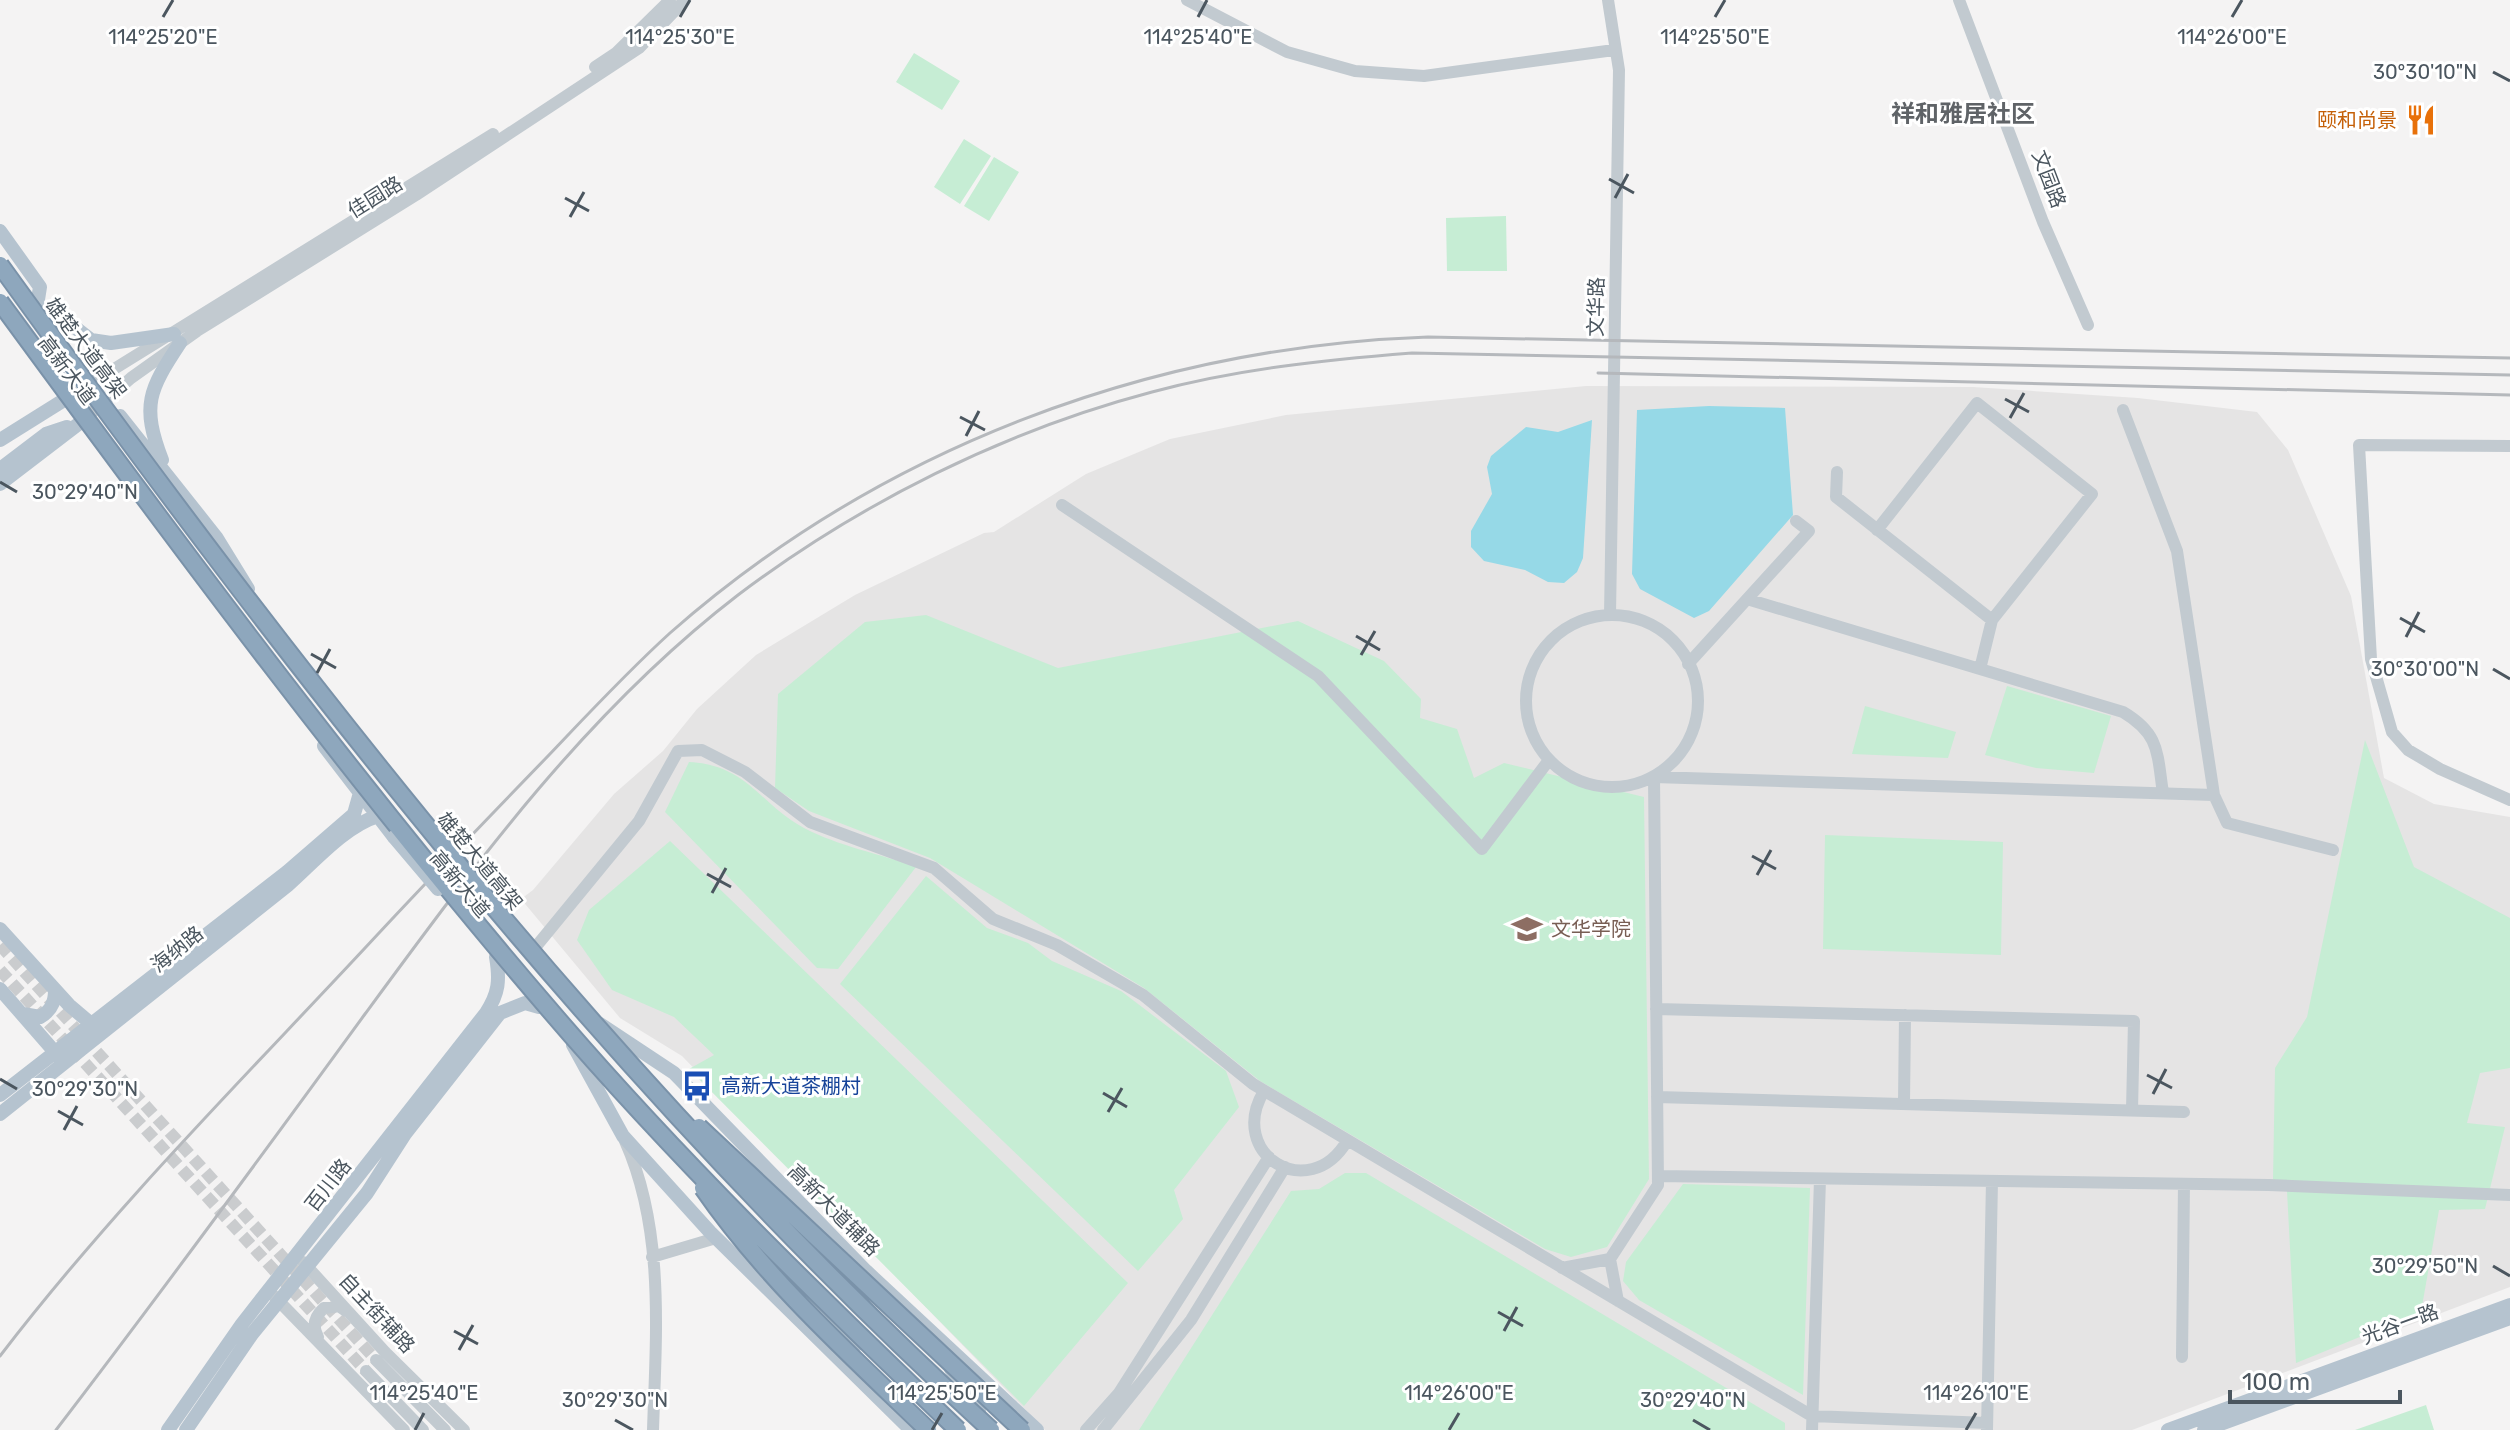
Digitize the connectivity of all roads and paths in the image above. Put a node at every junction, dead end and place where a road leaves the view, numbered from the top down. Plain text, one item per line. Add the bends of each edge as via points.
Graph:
1 (670, 0) edge
2 (685, 0) edge
3 (1187, 0) edge
4 (1608, 0) edge
5 (1959, 0) edge
6 (1614, 50) junction
7 (0, 231) edge
8 (0, 256) edge
9 (0, 265) edge
10 (0, 302) edge
11 (37, 306) junction
12 (0, 313) edge
13 (2088, 325) dead end
14 (177, 338) junction
15 (95, 382) junction
16 (107, 399) junction
17 (64, 400) junction
18 (2123, 410) dead end
19 (81, 422) junction
20 (0, 440) edge
21 (2510, 446) edge
22 (0, 469) edge
23 (166, 471) junction
24 (1837, 472) dead end
25 (0, 484) edge
26 (1062, 505) dead end
27 (1796, 521) dead end
28 (1877, 530) junction
29 (248, 589) junction
30 (1747, 599) junction
31 (222, 611) junction
32 (1610, 615) junction
33 (1992, 620) junction
34 (1688, 664) junction
35 (1980, 669) junction
36 (1549, 760) junction
37 (1654, 777) junction
38 (360, 793) junction
39 (2163, 793) junction
40 (2214, 795) junction
41 (2510, 800) edge
42 (378, 816) junction
43 (2333, 850) dead end
44 (0, 929) edge
45 (534, 949) junction
46 (492, 952) junction
47 (0, 989) edge
48 (55, 990) junction
49 (539, 1007) junction
50 (1656, 1009) junction
51 (22, 1014) junction
52 (1905, 1015) junction
53 (600, 1024) junction
54 (97, 1028) junction
55 (573, 1045) junction
56 (615, 1049) junction
57 (59, 1058) junction
58 (1264, 1091) junction
59 (0, 1095) edge
60 (1657, 1097) junction
61 (1904, 1104) junction
62 (2132, 1110) junction
63 (2184, 1112) dead end
64 (0, 1114) edge
65 (623, 1136) junction
66 (1347, 1141) junction
67 (672, 1144) junction
68 (1269, 1157) junction
69 (1285, 1167) junction
70 (1658, 1176) junction
71 (1820, 1179) junction
72 (1992, 1181) junction
73 (2184, 1184) junction
74 (2510, 1195) edge
75 (716, 1238) junction
76 (652, 1257) junction
77 (1610, 1259) junction
78 (302, 1261) junction
79 (1562, 1268) junction
80 (274, 1296) junction
81 (1618, 1301) junction
82 (2510, 1305) edge
83 (349, 1312) junction
84 (2510, 1318) edge
85 (920, 1322) junction
86 (321, 1342) junction
87 (2182, 1357) dead end
88 (376, 1360) tunnel mouth
89 (366, 1371) tunnel mouth
90 (979, 1411) junction
91 (1812, 1416) junction
92 (1987, 1426) edge
93 (168, 1430) edge
94 (186, 1430) edge
95 (404, 1430) edge
96 (423, 1430) edge
97 (445, 1430) edge
98 (464, 1430) edge
99 (653, 1430) edge
100 (911, 1430) edge
101 (928, 1430) edge
102 (948, 1430) edge
103 (958, 1430) edge
104 (991, 1430) edge
105 (999, 1430) edge
106 (1022, 1430) edge
107 (1037, 1430) edge
108 (1086, 1430) edge
109 (1103, 1430) edge
110 (1812, 1430) edge
111 (2168, 1430) edge
112 (2204, 1430) edge

1 - 14 street, 佳园路 via 616,53 542,104
2 - 14 street, 佳园路 via 639,48
3 - 6 street via 1287,52 1355,71 1424,76
4 - 6 street, 文华路
5 - 13 street, 文园路
6 - 32 street, 文华路 via 1619,70
7 - 11 main road via 40,287
8 - 11 main road, 高新大道
9 - 56 highway, 雄楚大道高架, bridge via 307,678 509,929
10 - 67 highway, 雄楚大道高架, bridge via 399,830 551,1011
11 - 14 main road via 91,340
11 - 15 main road, 高新大道
12 - 17 main road, 高新大道
14 - 15 street, 佳园路
14 - 16 street, 佳园路
14 - 23 main road via 150,395 149,422
15 - 16 main road, 高新大道
15 - 17 street, 佳园路
16 - 19 street, 佳园路
16 - 23 main road, 高新大道
17 - 19 main road, 高新大道
17 - 20 main road
18 - 40 street via 2177,551
19 - 22 main road via 46,434
19 - 25 main road
19 - 31 main road, 高新大道
21 - 41 street via 2359,445 2371,659 2392,732 2408,750 2440,769
23 - 29 main road, 高新大道
24 - 28 street via 1836,497
26 - 36 street via 1318,676 1482,849
27 - 30 street via 1809,531
28 - 33 street
28 - 33 street via 1977,403 2092,494
29 - 31 main road via 223,583
29 - 45 main road, 高新大道, bridge
30 - 34 street
30 - 35 street
31 - 38 main road, 高新大道
32 - 34 street via 1638,619 1663,632
32 - 36 street via 1582,620 1557,634 1538,655 1528,681 1526,709 1533,736
33 - 35 street
34 - 37 street via 1698,707 1691,735 1676,759
35 - 39 street via 2123,712 2143,724 2154,740
36 - 37 street via 1571,777 1598,786 1627,786
37 - 39 street
37 - 50 street
38 - 42 main road, 高新大道
38 - 54 main road, 海纳路 via 354,814
39 - 40 street
40 - 43 street via 2227,823
42 - 46 main road, 高新大道, bridge
42 - 54 main road, 海纳路 via 326,850
44 - 48 main road
45 - 53 main road, 高新大道
45 - 58 street via 639,821 678,751 702,750 745,772 810,822 934,868 993,919 1057,945 1143,995
46 - 49 main road, 高新大道
46 - 78 main road, 百川路 via 500,978 492,1003
47 - 51 main road
48 - 51 main road via 47,1013
48 - 54 main road
49 - 55 main road, 高新大道
49 - 78 main road, 百川路 via 525,1003 500,1013 405,1134 367,1193
50 - 52 street
50 - 60 street
51 - 57 main road
52 - 61 street
52 - 62 street via 2134,1021
53 - 85 main road, 高新大道辅路 via 674,1073
53 - 90 main road via 789,1226
54 - 57 main road, 海纳路
55 - 65 main road
55 - 102 main road, 高新大道 via 827,1315
56 - 104 highway, 雄楚大道高架, bridge via 796,1242
56 - 106 highway, bridge
57 - 59 main road, 海纳路
57 - 64 main road, 海纳路
58 - 66 street
58 - 68 street via 1254,1126
60 - 61 street
60 - 70 street
61 - 62 street
62 - 63 street
65 - 75 main road
65 - 76 street via 641,1176
66 - 69 street via 1321,1167
66 - 79 street
67 - 101 highway, bridge via 725,1220 777,1280
67 - 103 highway, 雄楚大道高架, bridge
68 - 69 street
68 - 108 street via 1119,1393
69 - 109 street via 1191,1320
70 - 71 street
70 - 77 street via 1658,1185
71 - 72 street
71 - 91 street
72 - 73 street
72 - 92 street
73 - 74 street
73 - 87 street
75 - 76 street
75 - 100 main road
76 - 99 street
77 - 79 street
77 - 81 street
78 - 80 main road, 百川路
78 - 83 street, 自主街辅路
79 - 81 street
80 - 86 street
80 - 93 main road, 百川路 via 195,1389
80 - 94 main road, 百川路
81 - 91 street
82 - 111 main road, 光谷一路
83 - 86 street via 331,1306 319,1312 314,1329
83 - 98 street, 自主街辅路
84 - 112 main road, 光谷一路
85 - 90 main road
85 - 107 main road, 高新大道辅路
86 - 95 street
88 - 97 street
89 - 96 street
90 - 105 main road
91 - 92 street
91 - 110 street

